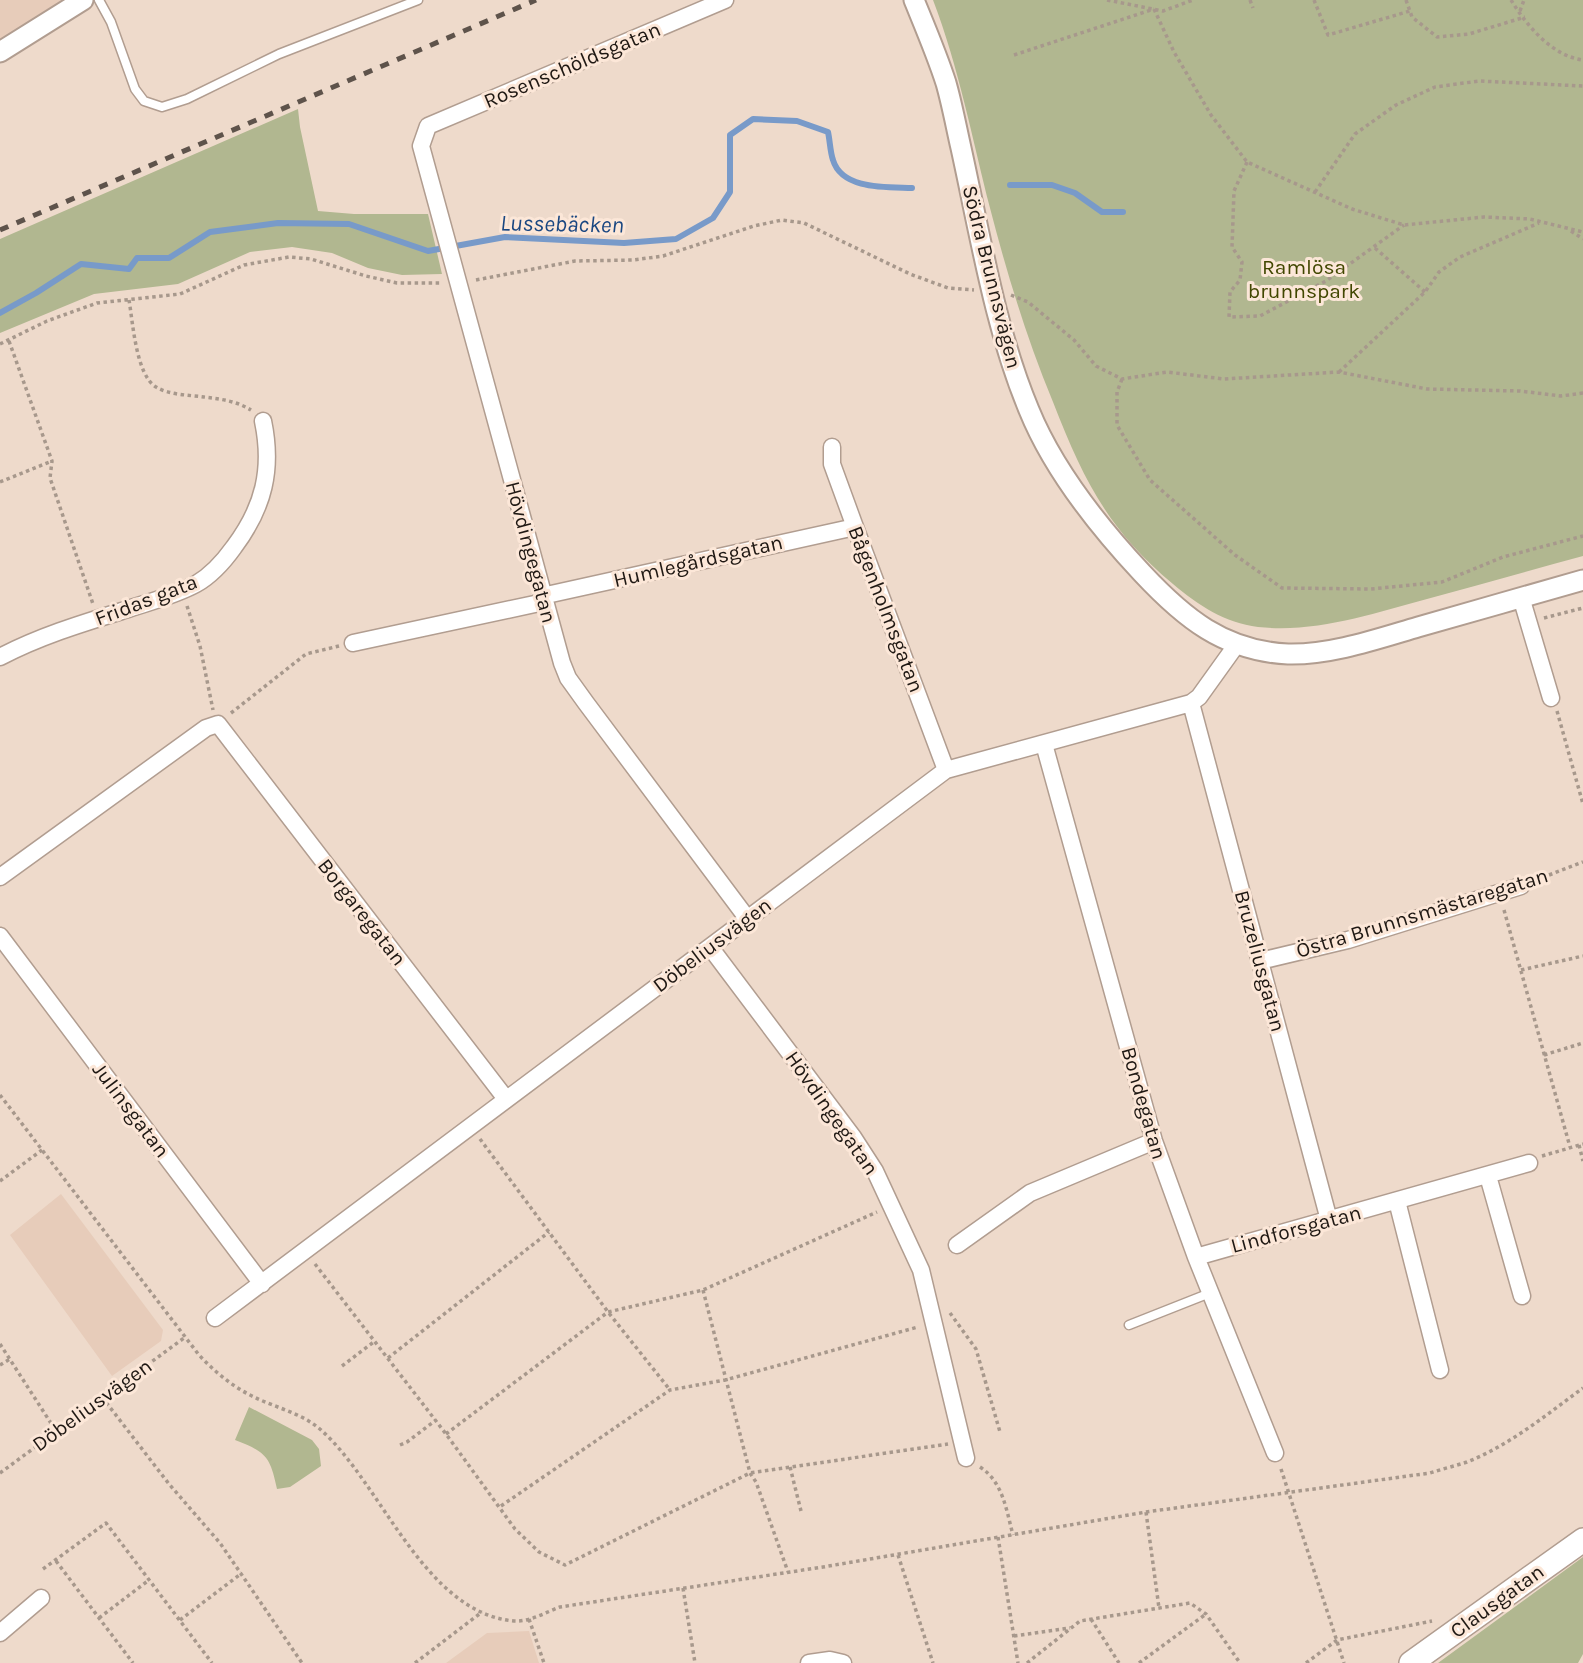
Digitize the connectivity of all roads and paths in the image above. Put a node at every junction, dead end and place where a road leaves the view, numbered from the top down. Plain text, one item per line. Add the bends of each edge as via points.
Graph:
1 (83, 0) edge
2 (99, 0) edge
3 (418, 0) edge
4 (725, 0) edge
5 (914, 0) edge
6 (1107, 0) edge
7 (1173, 0) edge
8 (1193, 0) edge
9 (1250, 0) edge
10 (1314, 0) edge
11 (1406, 0) edge
12 (1511, 0) edge
13 (1524, 0) edge
14 (1175, 6) junction
15 (1253, 8) dead end
16 (1154, 9) junction
17 (1410, 11) junction
18 (1520, 12) junction
19 (1525, 17) junction
20 (0, 52) edge
21 (1014, 55) dead end
22 (1583, 60) edge
23 (1583, 86) edge
24 (424, 136) joint
25 (1247, 162) junction
26 (1315, 192) junction
27 (1541, 223) junction
28 (1404, 225) junction
29 (1569, 230) junction
30 (1583, 232) edge
31 (1583, 239) edge
32 (1375, 248) junction
33 (458, 279) junction
34 (992, 287) junction
35 (1425, 292) junction
36 (129, 300) junction
37 (9, 341) junction
38 (0, 344) edge
39 (1339, 372) junction
40 (1122, 379) junction
41 (1583, 393) edge
42 (263, 421) joint
43 (832, 447) dead end
44 (52, 461) junction
45 (0, 482) edge
46 (855, 527) junction
47 (1583, 536) edge
48 (1583, 580) edge
49 (182, 591) junction
50 (1521, 597) junction
51 (543, 599) junction
52 (1583, 608) edge
53 (98, 618) junction
54 (1528, 622) junction
55 (353, 643) joint
56 (1237, 644) junction
57 (0, 657) edge
58 (1551, 698) joint
59 (1191, 703) junction
60 (218, 724) junction
61 (1044, 744) junction
62 (946, 770) junction
63 (1583, 804) edge
64 (1583, 862) edge
65 (0, 877) edge
66 (1521, 886) joint
67 (1500, 892) junction
68 (747, 918) junction
69 (0, 936) edge
70 (710, 947) junction
71 (1583, 956) edge
72 (1260, 961) junction
73 (1521, 970) junction
74 (1583, 1043) edge
75 (1544, 1055) junction
76 (0, 1095) edge
77 (506, 1099) junction
78 (470, 1126) junction
79 (1154, 1142) junction
80 (1581, 1145) edge
81 (1570, 1147) junction
82 (42, 1150) junction
83 (1583, 1161) edge
84 (1529, 1163) joint
85 (1488, 1175) junction
86 (0, 1181) edge
87 (1397, 1201) junction
88 (891, 1205) junction
89 (1329, 1220) junction
90 (549, 1232) junction
91 (957, 1245) dead end
92 (305, 1251) junction
93 (1196, 1257) junction
94 (262, 1284) junction
95 (703, 1290) junction
96 (1210, 1293) junction
97 (1522, 1296) dead end
98 (948, 1311) dead end
99 (608, 1312) junction
100 (215, 1318) dead end
101 (934, 1323) junction
102 (1129, 1325) dead end
103 (184, 1338) junction
104 (375, 1341) junction
105 (0, 1344) edge
106 (388, 1357) junction
107 (10, 1359) junction
108 (0, 1365) edge
109 (342, 1366) dead end
110 (1440, 1370) dead end
111 (725, 1380) junction
112 (1583, 1388) edge
113 (670, 1390) junction
114 (102, 1397) junction
115 (436, 1420) junction
116 (56, 1432) junction
117 (1000, 1432) dead end
118 (446, 1434) junction
119 (400, 1445) dead end
120 (964, 1450) junction
121 (1275, 1453) joint
122 (790, 1467) junction
123 (0, 1473) edge
124 (750, 1473) junction
125 (1290, 1491) junction
126 (500, 1506) junction
127 (801, 1511) dead end
128 (1146, 1512) junction
129 (1013, 1535) junction
130 (998, 1537) junction
131 (1583, 1540) edge
132 (898, 1554) junction
133 (56, 1561) junction
134 (43, 1569) dead end
135 (788, 1572) junction
136 (242, 1573) junction
137 (149, 1580) junction
138 (683, 1588) junction
139 (41, 1598) dead end
140 (1159, 1608) junction
141 (482, 1612) junction
142 (1206, 1615) junction
143 (99, 1618) junction
144 (529, 1619) junction
145 (1091, 1619) junction
146 (180, 1620) junction
147 (1433, 1621) dead end
148 (1071, 1628) junction
149 (0, 1633) edge
150 (1014, 1636) junction
151 (1337, 1640) junction
152 (133, 1663) edge
153 (212, 1663) edge
154 (302, 1663) edge
155 (415, 1663) edge
156 (544, 1663) edge
157 (695, 1663) edge
158 (809, 1663) edge
159 (843, 1663) edge
160 (933, 1663) edge
161 (1018, 1663) edge
162 (1027, 1663) edge
163 (1119, 1663) edge
164 (1139, 1663) edge
165 (1240, 1663) edge
166 (1306, 1663) edge
167 (1344, 1663) edge
168 (1411, 1663) edge

1 - 20 street
2 - 3 lane via 135,89 144,101 162,107 279,54
4 - 24 street, Rosenschöldsgatan via 428,126
5 - 34 street, Södra Brunnsvägen via 946,83
6 - 16 path
7 - 14 path
8 - 14 path
9 - 15 path
10 - 17 path via 1328,35
11 - 17 path
12 - 18 path
13 - 18 path
14 - 16 path
16 - 21 path
16 - 25 path via 1211,115
17 - 19 path via 1437,37 1469,34
18 - 19 path
19 - 22 path via 1559,53
23 - 26 path via 1479,81 1435,87 1396,105 1355,134
24 - 33 street, Hövdingegatan via 421,146
25 - 26 path
25 - 32 path via 1234,191 1232,247 1242,262 1240,280 1230,292 1229,317 1260,316
26 - 28 path
27 - 28 path via 1484,217
27 - 29 path
27 - 35 path via 1460,257 1439,272
28 - 32 path
29 - 30 path
29 - 31 path
32 - 35 path
33 - 34 path via 575,261 663,256 782,220 804,223 948,288
33 - 36 path via 397,283 289,257 244,265 180,294
33 - 51 street, Hövdingegatan
34 - 40 path via 1028,302 1074,340 1096,366
34 - 56 street, Södra Brunnsvägen via 1007,351 1029,411 1048,449 1091,512 1180,611 1219,638
35 - 39 path
36 - 37 path via 69,312
36 - 42 path via 138,355 155,387 231,401 249,408
37 - 38 path
37 - 44 path
39 - 40 path via 1224,379 1167,372
39 - 41 path via 1427,389 1561,396
40 - 47 path via 1117,392 1117,425 1150,480 1235,555 1282,588 1371,589 1442,582 1503,557
42 - 49 street, Fridas gata via 267,471 258,507 221,563
43 - 46 street, Bågenholmsgatan via 832,464
44 - 45 path
44 - 53 path via 50,478
46 - 51 street, Humlegårdsgatan
46 - 62 street, Bågenholmsgatan
48 - 50 street, Södra Brunnsvägen
49 - 53 street, Fridas gata
49 - 60 path
50 - 54 street
50 - 56 street, Södra Brunnsvägen via 1313,652 1261,651
51 - 55 street, Humlegårdsgatan
51 - 68 street, Hövdingegatan via 568,678
52 - 54 path
53 - 57 street, Fridas gata
54 - 58 street
55 - 60 path via 306,654
56 - 59 street
58 - 63 path
59 - 61 street, Döbeliusvägen
59 - 72 street, Bruzeliusgatan
60 - 65 street via 206,728
60 - 77 street, Borgaregatan
61 - 62 street, Döbeliusvägen
61 - 79 street, Bondegatan
62 - 68 street, Döbeliusvägen
64 - 66 path, Östra Brunnsmästaregatan
66 - 67 street, Östra Brunnsmästaregatan
67 - 72 street, Östra Brunnsmästaregatan via 1348,940
67 - 73 path
68 - 70 street, Döbeliusvägen
69 - 94 street, Julinsgatan
70 - 77 street, Döbeliusvägen
70 - 88 street, Hövdingegatan via 853,1137
71 - 73 path
72 - 89 street, Bruzeliusgatan
73 - 75 path
74 - 75 path
75 - 81 path
76 - 82 path
77 - 78 street, Döbeliusvägen
78 - 90 path
78 - 92 street, Döbeliusvägen
79 - 91 street via 1030,1194
79 - 93 street, Bondegatan
80 - 81 path
80 - 83 path
81 - 84 path
82 - 86 path
82 - 103 path
84 - 85 street, Lindforsgatan
85 - 87 street, Lindforsgatan
85 - 97 street
87 - 89 street, Lindforsgatan
87 - 110 street
88 - 95 path
88 - 101 street, Hövdingegatan via 921,1270
89 - 93 street, Lindforsgatan
90 - 99 path
90 - 106 path
92 - 94 street, Döbeliusvägen
92 - 104 path
93 - 96 street, Bondegatan
94 - 100 street, Döbeliusvägen
95 - 99 path
95 - 111 path
96 - 102 lane
96 - 121 street, Bondegatan
98 - 117 path via 976,1349
99 - 113 path
99 - 118 path
101 - 111 path
101 - 120 street, Hövdingegatan
103 - 114 path, Döbeliusvägen
103 - 141 path via 225,1379 324,1433 432,1573 454,1595
104 - 106 path
104 - 109 path
105 - 107 path
106 - 115 path
107 - 108 path
107 - 116 path
111 - 113 path
111 - 124 path
112 - 125 path via 1520,1435 1466,1462 1430,1473
113 - 126 path
114 - 116 path, Döbeliusvägen
114 - 136 path
115 - 118 path
115 - 119 path
116 - 123 path, Döbeliusvägen
118 - 126 path
120 - 122 path
120 - 129 path via 992,1474 1003,1495
121 - 125 path
122 - 124 path
122 - 127 path
124 - 126 path via 565,1565 539,1552
124 - 135 path
125 - 128 path
125 - 151 path
128 - 129 path
128 - 140 path
129 - 130 path
130 - 132 path
130 - 150 path
131 - 168 main road, Clausgatan
132 - 135 path
132 - 160 path
133 - 134 path
133 - 137 path via 106,1523
133 - 143 path
135 - 138 path
136 - 146 path
136 - 154 path
137 - 143 path
137 - 146 path
138 - 144 path via 560,1606
138 - 157 path
139 - 149 street
140 - 142 path via 1190,1603
140 - 145 path
141 - 144 path via 516,1621
141 - 155 path
142 - 164 path
142 - 165 path
143 - 152 path
144 - 156 path
145 - 148 path
145 - 163 path
146 - 153 path
147 - 151 path
148 - 150 path
148 - 162 path
150 - 161 path
151 - 166 path
151 - 167 path
158 - 159 street

